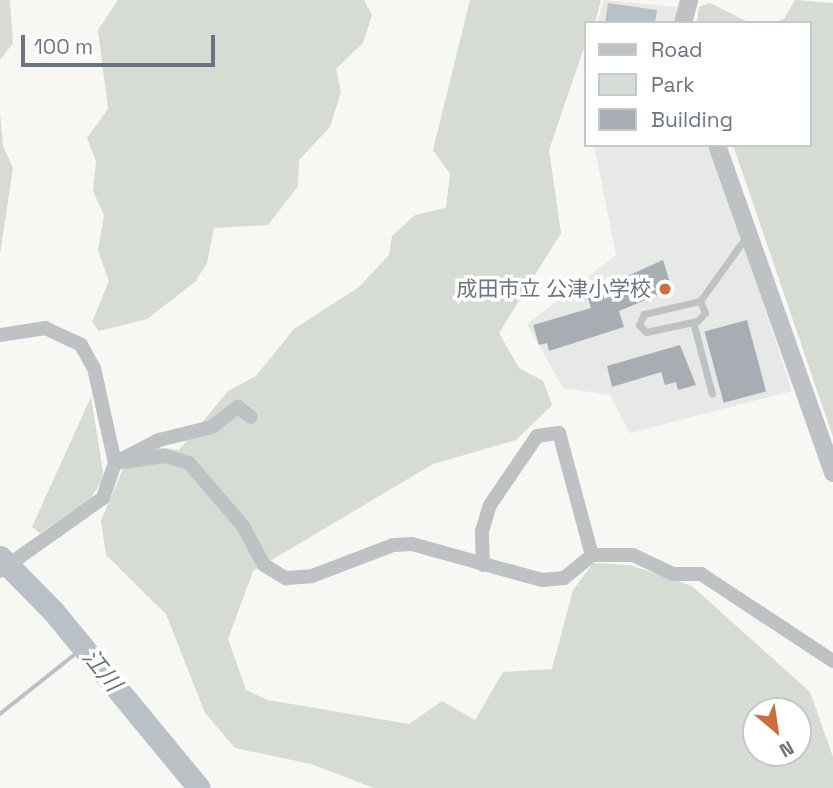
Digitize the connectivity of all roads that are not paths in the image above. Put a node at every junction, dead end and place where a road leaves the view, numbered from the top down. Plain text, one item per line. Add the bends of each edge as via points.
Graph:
1 (689, 0) edge
2 (684, 21) edge
3 (718, 147) edge
4 (746, 237) junction
5 (700, 302) junction
6 (694, 322) junction
7 (0, 335) edge
8 (712, 394) dead end
9 (251, 417) dead end
10 (115, 463) junction
11 (833, 473) edge
12 (592, 555) junction
13 (5, 565) edge
14 (483, 565) junction
15 (833, 661) edge

1 - 2 street
3 - 4 street
4 - 5 lane
4 - 11 street
5 - 6 lane via 705,313
5 - 6 lane via 644,314 639,325 646,332
6 - 8 lane
7 - 10 street via 45,328 81,345 94,368
9 - 10 street via 238,407 212,427 159,440
10 - 13 street via 103,498
10 - 14 street via 165,456 188,463 243,527 264,565 286,578 312,576 393,545
12 - 14 street via 564,578 542,580
12 - 14 street via 559,433 537,436 490,505 482,531
12 - 15 street via 633,555 673,574 701,574

